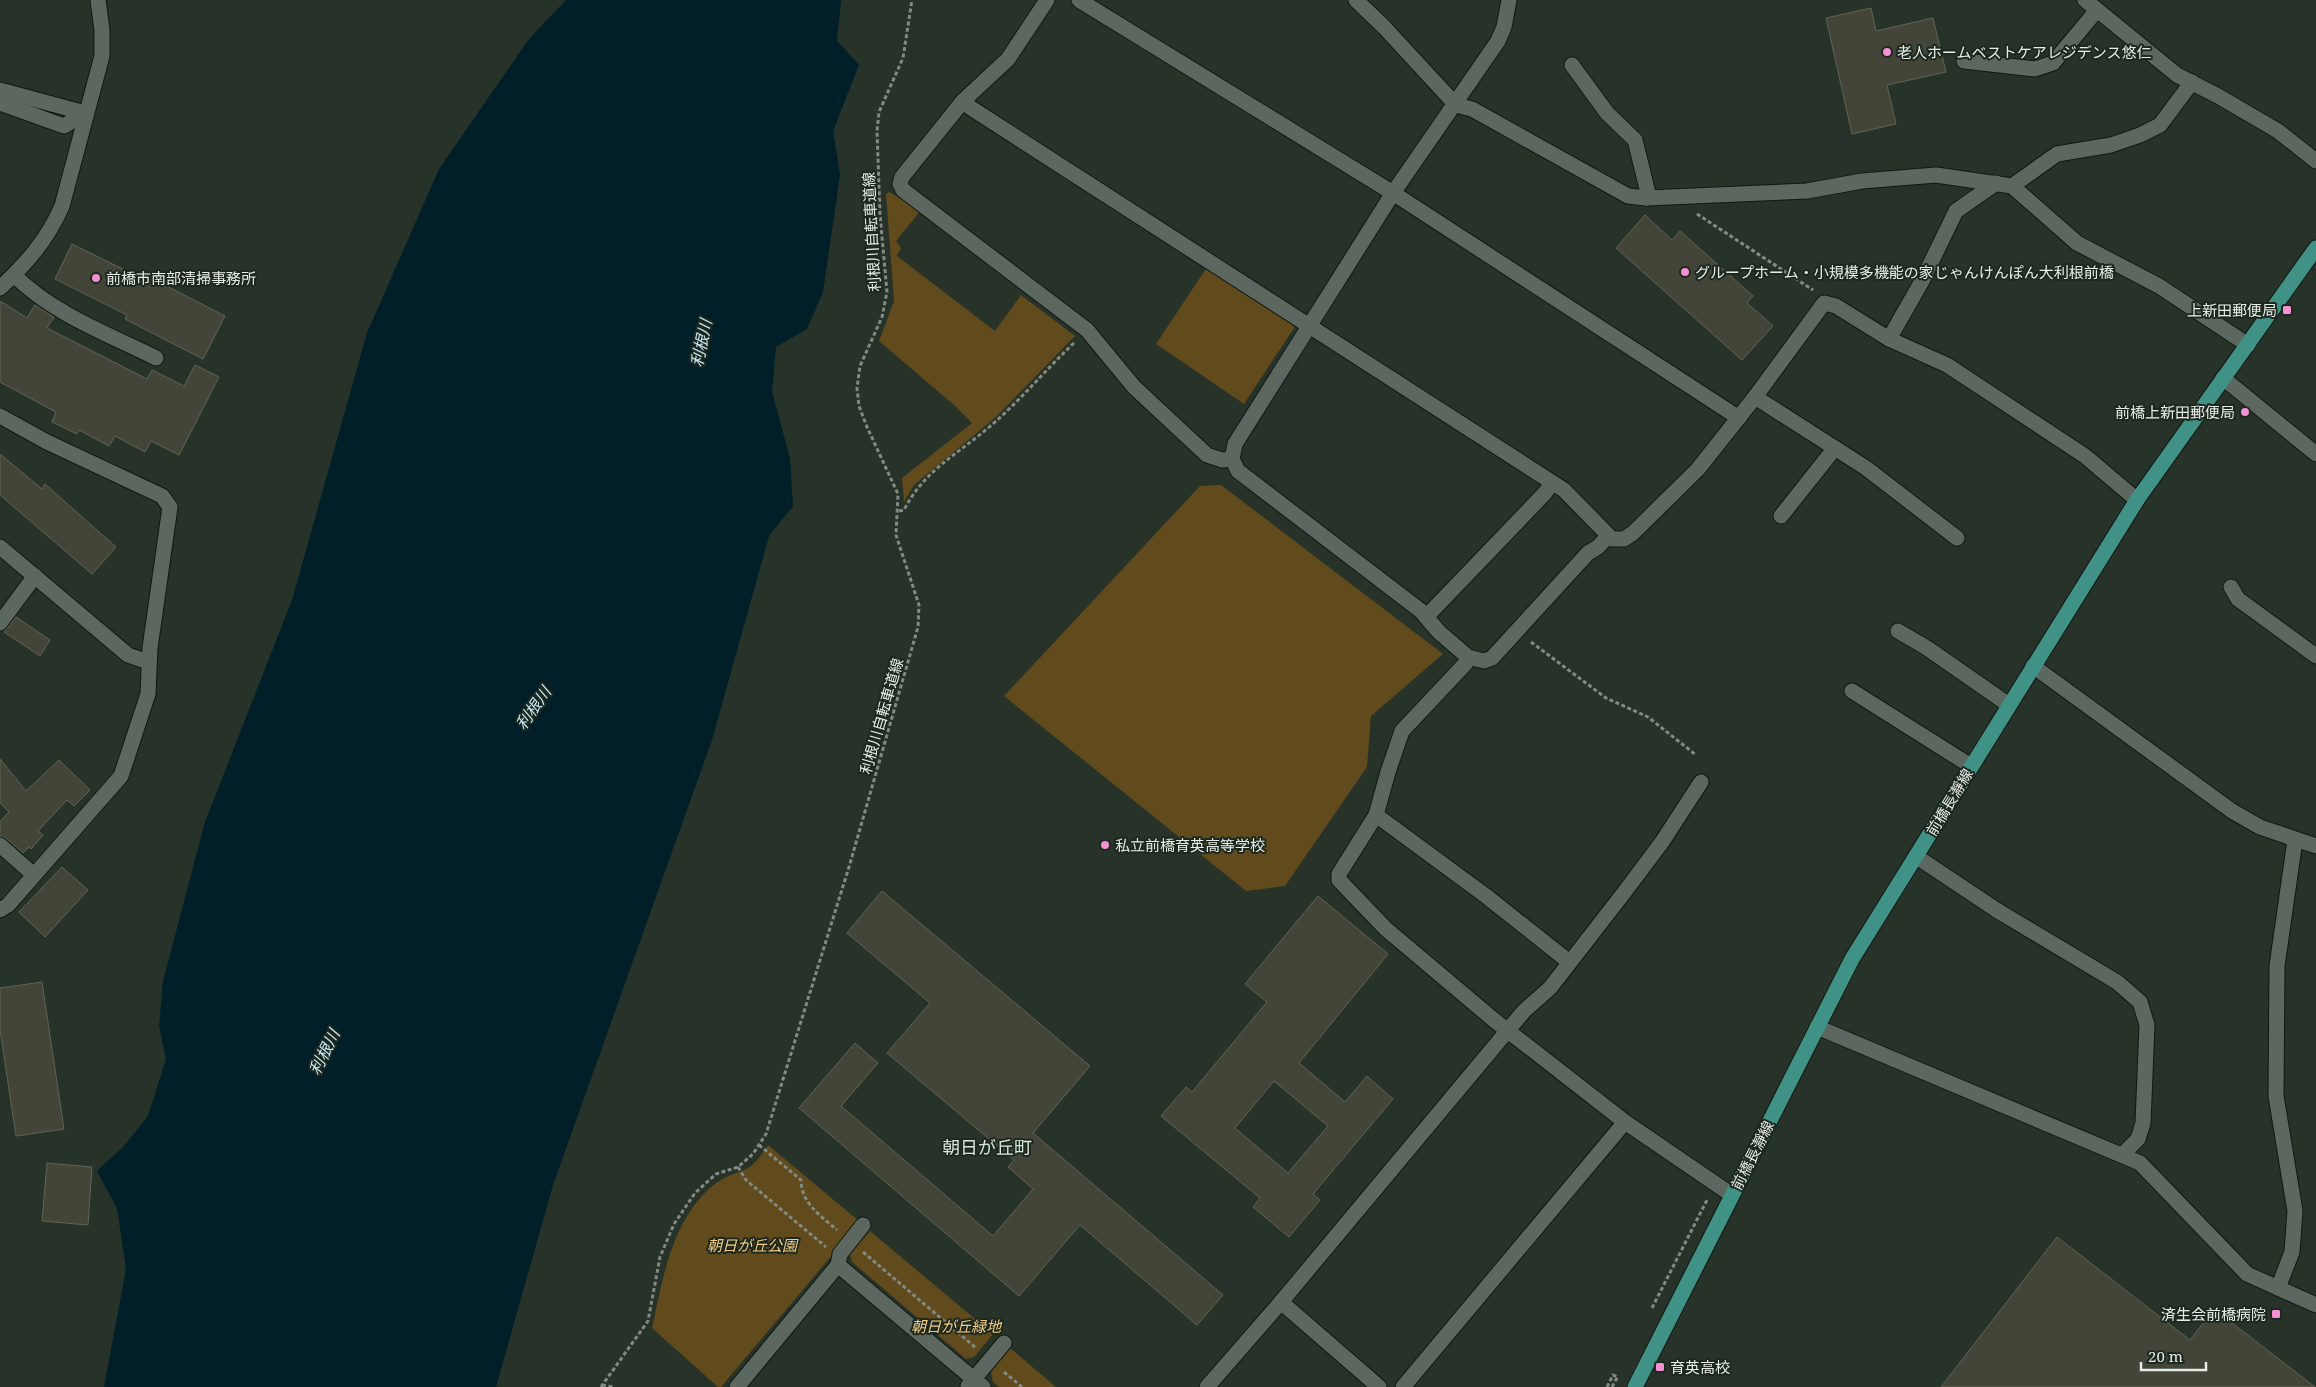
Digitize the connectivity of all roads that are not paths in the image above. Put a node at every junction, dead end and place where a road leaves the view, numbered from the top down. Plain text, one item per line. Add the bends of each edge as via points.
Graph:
1 (98, 0) edge
2 (1047, 0) edge
3 (1079, 0) edge
4 (1356, 0) edge
5 (1509, 0) edge
6 (2085, 0) edge
7 (2098, 10) junction
8 (1964, 61) dead end
9 (1572, 65) dead end
10 (2192, 82) junction
11 (0, 90) edge
12 (963, 101) junction
13 (0, 103) edge
14 (1456, 105) junction
15 (85, 113) junction
16 (2316, 161) edge
17 (1996, 183) junction
18 (2012, 186) junction
19 (1393, 193) junction
20 (1646, 198) junction
21 (2316, 248) edge
22 (14, 275) junction
23 (0, 288) edge
24 (1311, 326) junction
25 (1889, 339) junction
26 (2248, 344) junction
27 (156, 358) dead end
28 (2223, 378) junction
29 (1755, 398) junction
30 (0, 416) edge
31 (1739, 418) junction
32 (1835, 448) junction
33 (2316, 454) edge
34 (1232, 459) junction
35 (1552, 483) junction
36 (2137, 500) junction
37 (1782, 516) dead end
38 (1608, 536) junction
39 (1957, 538) dead end
40 (0, 547) edge
41 (35, 576) junction
42 (2231, 586) dead end
43 (1426, 617) junction
44 (0, 622) edge
45 (1898, 631) dead end
46 (2316, 656) edge
47 (1468, 657) junction
48 (148, 662) junction
49 (2034, 666) junction
50 (1852, 691) dead end
51 (2009, 705) junction
52 (1971, 766) junction
53 (1701, 782) dead end
54 (1376, 815) junction
55 (2295, 840) junction
56 (0, 845) edge
57 (2316, 846) edge
58 (1916, 857) junction
59 (34, 875) junction
60 (0, 910) edge
61 (1568, 962) junction
62 (1817, 1027) junction
63 (1509, 1030) junction
64 (1625, 1122) junction
65 (2122, 1155) junction
66 (1732, 1194) junction
67 (863, 1225) dead end
68 (838, 1265) junction
69 (2278, 1288) junction
70 (1281, 1302) junction
71 (2316, 1306) edge
72 (1004, 1343) dead end
73 (974, 1384) edge
74 (737, 1387) edge
75 (1207, 1387) edge
76 (1379, 1387) edge
77 (1403, 1387) edge
78 (1635, 1387) edge

1 - 15 street via 102,56
2 - 12 street via 1008,59
3 - 19 street
4 - 14 street
5 - 14 street via 1498,41
6 - 7 street
7 - 8 street via 2053,63 2034,69
7 - 10 street via 2176,76
9 - 20 street via 1607,113 1635,140 1648,193
10 - 16 street via 2278,131
10 - 18 street via 2160,124 2111,145 2057,154
11 - 15 street
12 - 24 street
12 - 34 street via 902,177 900,184 903,190 1087,330 1134,386 1207,455 1222,460
13 - 15 street via 64,126
14 - 19 street
14 - 20 street via 1472,109 1628,196
15 - 22 street via 54,226
17 - 18 street
17 - 20 street via 1936,176 1862,182 1807,191
17 - 25 street via 1956,211
18 - 26 street via 2077,243 2166,290
19 - 24 street
19 - 31 street
21 - 26 main road, 前橋長瀞線
22 - 23 street
22 - 27 street via 65,313
24 - 34 street via 1235,444
24 - 35 street
25 - 29 street via 1836,306 1824,303
25 - 36 street via 1947,365 2017,410 2085,456
26 - 28 main road, 前橋長瀞線
28 - 33 street
28 - 36 main road, 前橋長瀞線
29 - 31 street
29 - 32 street
30 - 48 street via 47,442 162,496 169,503
31 - 38 street via 1683,485 1633,532 1624,539
32 - 37 street
32 - 39 street
34 - 43 street via 1238,471
35 - 38 street via 1572,498
35 - 43 street
36 - 49 main road, 前橋長瀞線
38 - 47 street via 1588,553 1492,658 1484,661
40 - 41 street
41 - 44 street
41 - 48 street via 128,655
42 - 46 street via 2238,599
43 - 47 street
45 - 51 street
47 - 54 street via 1466,663 1402,731
48 - 59 street via 148,694 121,776
49 - 51 main road, 前橋長瀞線
49 - 55 street via 2232,811 2260,827
50 - 52 street
51 - 52 main road, 前橋長瀞線
52 - 58 main road, 前橋長瀞線
53 - 61 street via 1657,848
54 - 61 street via 1486,896
54 - 63 street via 1339,874 1339,880 1386,928
55 - 57 street
55 - 69 street via 2277,966 2276,1096 2295,1211 2292,1252
56 - 59 street
58 - 62 main road, 前橋長瀞線 via 1852,959
58 - 65 street via 2006,916 2117,982 2140,1002 2147,1025 2143,1123 2138,1139
59 - 60 street
61 - 63 street via 1550,988 1524,1011
62 - 65 street
62 - 66 main road, 前橋長瀞線
63 - 64 street
63 - 70 street
64 - 66 street
64 - 77 street
65 - 69 street via 2140,1163 2248,1274
66 - 78 main road, 前橋長瀞線
67 - 68 street via 840,1254
68 - 73 street
68 - 74 street
69 - 71 street
70 - 75 street
70 - 76 street
72 - 73 street

